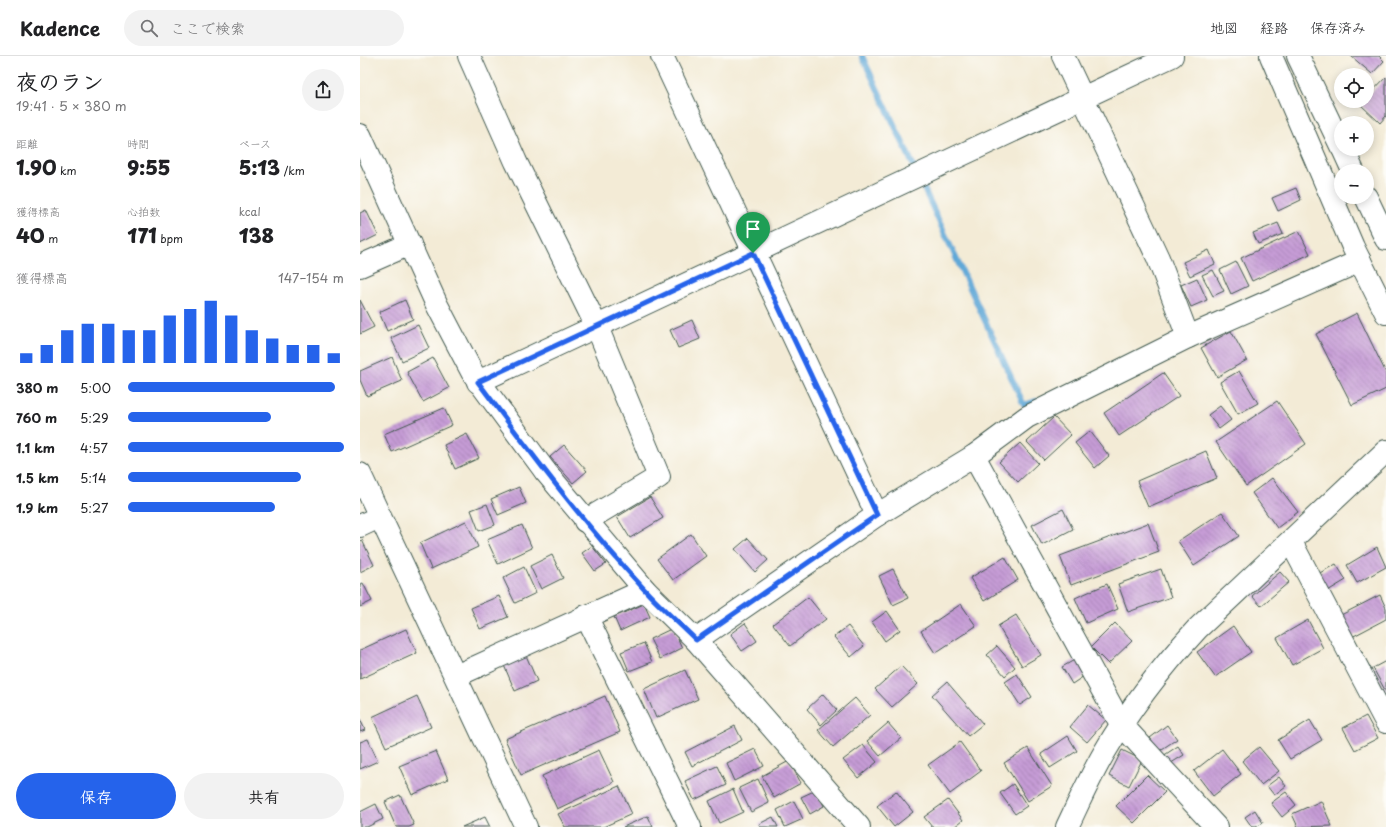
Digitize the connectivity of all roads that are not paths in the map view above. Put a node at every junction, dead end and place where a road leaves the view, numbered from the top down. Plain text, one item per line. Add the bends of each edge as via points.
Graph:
1 (469, 56) edge
2 (662, 56) edge
3 (1063, 56) edge
4 (1172, 56) edge
5 (1271, 56) edge
6 (1298, 56) edge
7 (1082, 99) junction
8 (1334, 131) edge
9 (360, 135) edge
10 (1369, 204) edge
11 (1386, 239) edge
12 (410, 244) junction
13 (753, 253) junction
14 (1360, 261) junction
15 (360, 266) edge
16 (1386, 313) edge
17 (597, 327) junction
18 (1188, 337) junction
19 (478, 382) junction
20 (1386, 451) edge
21 (974, 456) junction
22 (360, 474) edge
23 (877, 515) junction
24 (585, 521) junction
25 (370, 522) edge
26 (1291, 542) junction
27 (645, 590) junction
28 (586, 616) junction
29 (696, 640) junction
30 (456, 676) junction
31 (1386, 722) edge
32 (1121, 724) junction
33 (526, 827) edge
34 (690, 827) edge
35 (859, 827) edge
36 (1066, 827) edge
37 (1216, 827) edge

1 - 17 street via 516,162
2 - 13 street
3 - 7 street
4 - 7 street
5 - 14 street
6 - 8 street
7 - 13 street
7 - 18 street via 1158,258
9 - 12 street
10 - 11 street
12 - 15 street
12 - 19 street via 437,305
13 - 17 street
13 - 23 street
14 - 16 street
14 - 18 street
17 - 19 street
17 - 24 street via 659,477
18 - 21 street via 1027,417
19 - 24 street
20 - 26 street
21 - 23 street
21 - 32 street
22 - 25 street
23 - 29 street
24 - 27 street
25 - 30 street
26 - 31 street
26 - 32 street via 1177,651
27 - 28 street
27 - 29 street
28 - 30 street
28 - 34 street
29 - 35 street
30 - 33 street
32 - 36 street
32 - 37 street

